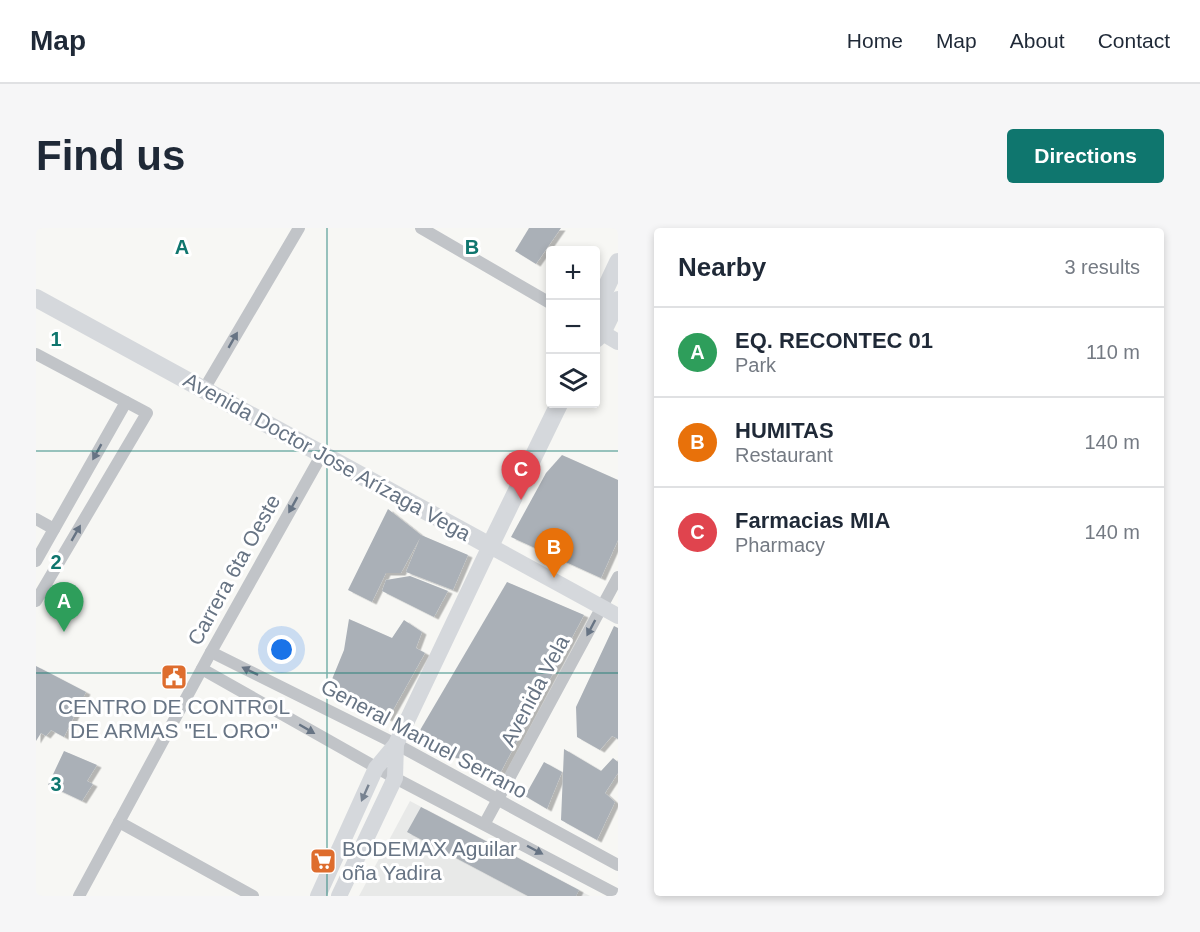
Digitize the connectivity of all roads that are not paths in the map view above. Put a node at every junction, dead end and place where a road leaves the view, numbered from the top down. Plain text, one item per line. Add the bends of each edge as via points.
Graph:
1 (299, 228) edge
2 (421, 228) edge
3 (618, 262) edge
4 (36, 298) edge
5 (600, 300) edge
6 (618, 300) edge
7 (546, 301) edge
8 (603, 336) edge
9 (36, 354) edge
10 (203, 391) junction
11 (126, 402) junction
12 (557, 408) edge
13 (322, 454) junction
14 (36, 519) edge
15 (54, 529) junction
16 (490, 546) junction
17 (36, 562) edge
18 (53, 573) junction
19 (618, 577) edge
20 (40, 586) edge
21 (36, 601) edge
22 (602, 607) junction
23 (618, 616) edge
24 (211, 652) junction
25 (202, 669) junction
26 (396, 744) junction
27 (376, 768) junction
28 (395, 778) junction
29 (498, 800) junction
30 (119, 822) junction
31 (485, 823) junction
32 (618, 865) edge
33 (618, 895) edge
34 (79, 896) edge
35 (253, 896) edge
36 (318, 896) edge
37 (339, 896) edge

10 -> 1 street
2 - 7 street
3 - 5 main road
4 - 10 main road, Avenida Doctor Jose Arízaga Vega
6 - 8 main road
9 - 11 street
10 - 13 main road, Avenida Doctor Jose Arízaga Vega
11 -> 15 street
18 -> 11 street via 147,413
12 - 16 main road
13 - 16 main road, Avenida Doctor Jose Arízaga Vega
13 -> 24 street, Carrera 6ta Oeste
14 - 15 street
15 - 17 street
16 - 22 street, Avenida Doctor Jose Arízaga Vega
16 - 26 street
17 - 18 street
18 - 20 street
19 - 22 street, Avenida Vela
20 - 21 street
22 - 23 street, Avenida Doctor Jose Arízaga Vega
22 -> 29 street, Avenida Vela
24 - 25 street, Carrera 6ta Oeste
26 -> 24 street, General Manuel Serrano
25 -> 27 street
25 - 30 street, Carrera 6ta Oeste
26 - 27 street
26 - 28 street
26 - 29 street, General Manuel Serrano
27 - 28 street
27 -> 36 street
28 - 31 street
28 - 37 street
29 - 31 street, Avenida Vela
29 - 32 street, General Manuel Serrano
30 - 34 street, Carrera 6ta Oeste
30 - 35 street
31 -> 33 street

